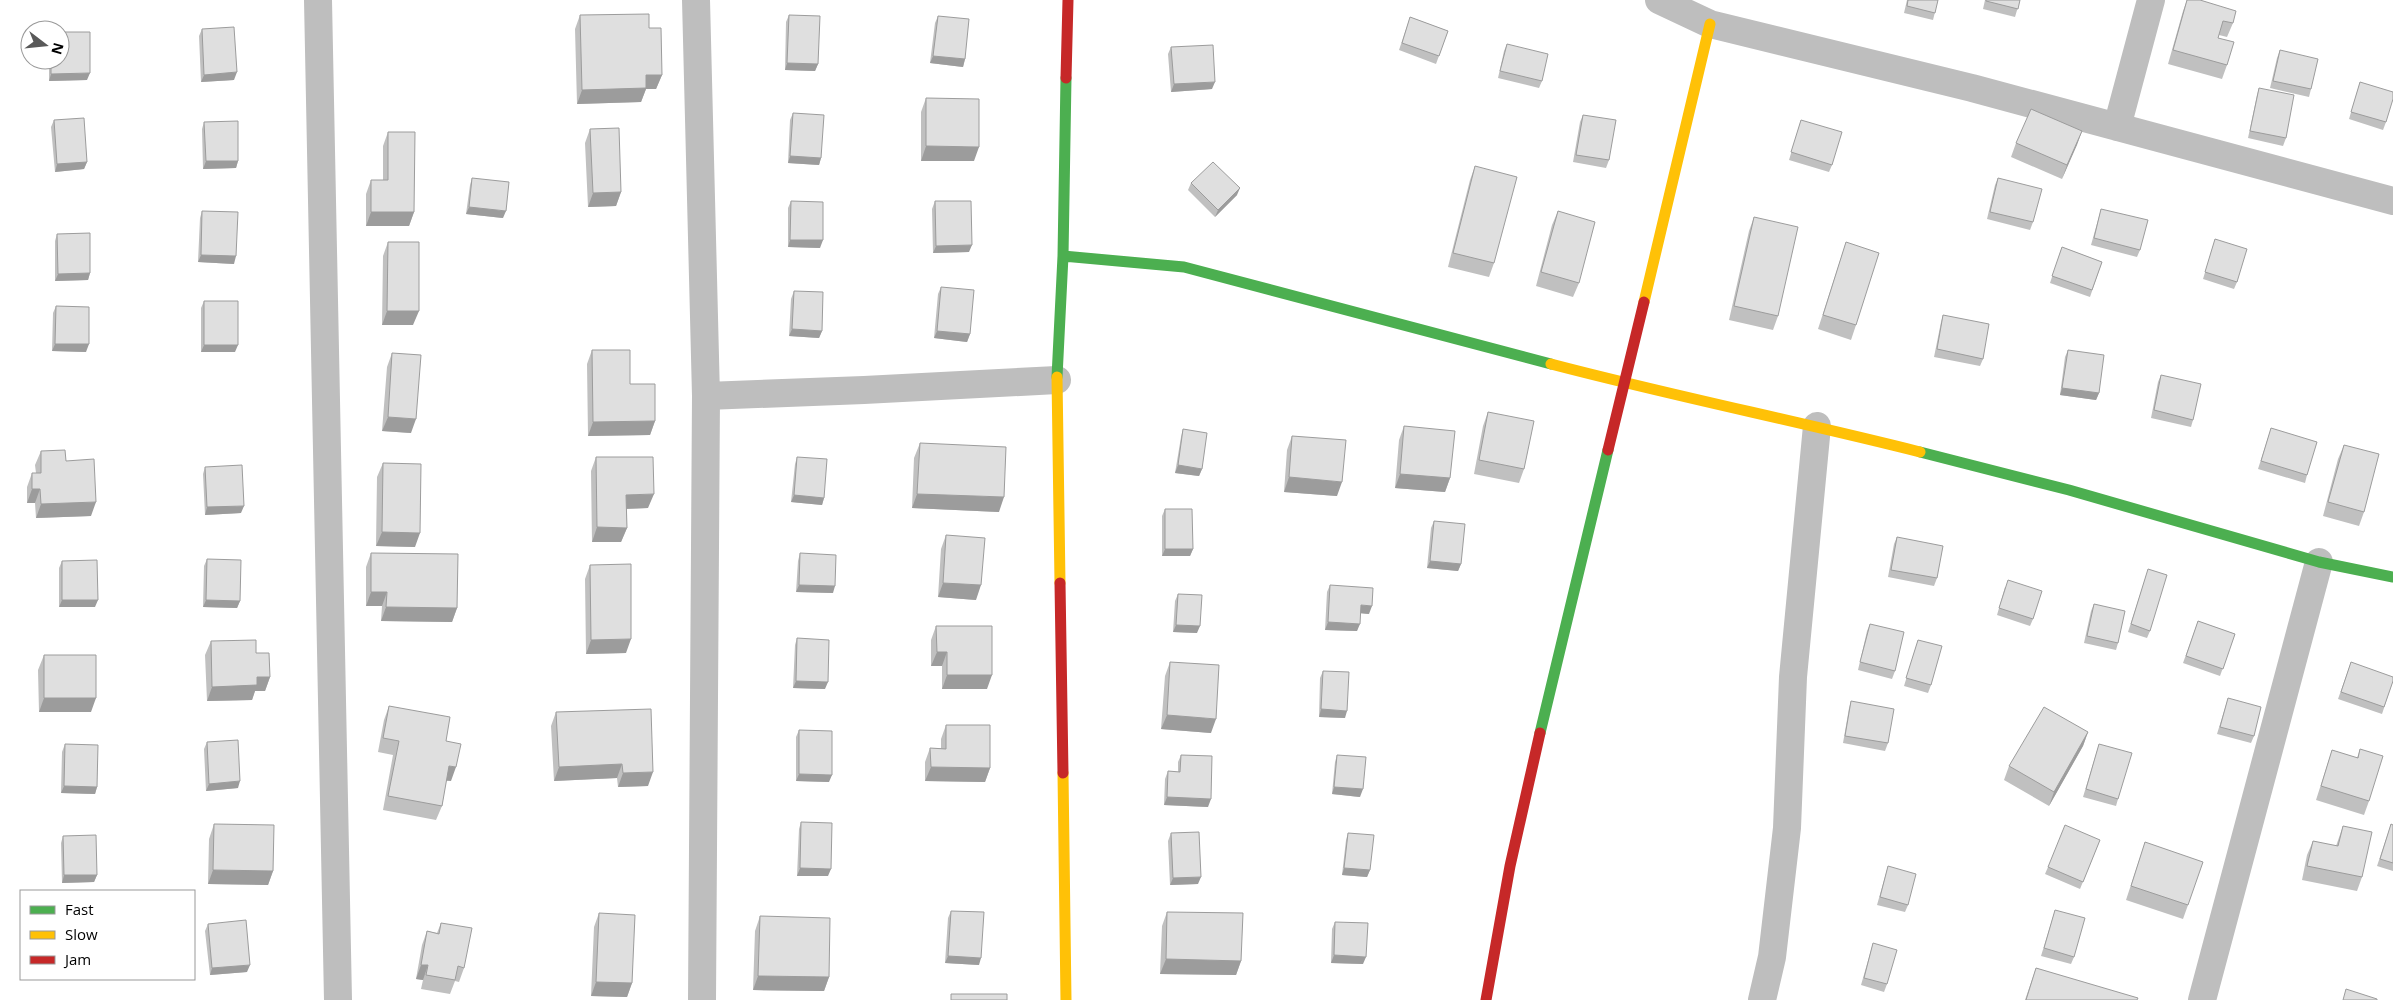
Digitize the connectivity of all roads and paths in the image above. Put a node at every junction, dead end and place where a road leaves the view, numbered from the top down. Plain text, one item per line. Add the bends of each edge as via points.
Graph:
1 (318, 0) edge
2 (696, 0) edge
3 (1068, 0) edge
4 (1659, 0) edge
5 (2151, 0) edge
6 (1710, 24) junction
7 (2117, 127) junction
8 (2393, 201) edge
9 (1063, 256) junction
10 (1057, 380) junction
11 (1623, 383) junction
12 (706, 396) junction
13 (1817, 426) junction
14 (2320, 562) junction
15 (2393, 577) edge
16 (338, 1000) edge
17 (702, 1000) edge
18 (1066, 1000) edge
19 (1486, 1000) edge
20 (1762, 1000) edge
21 (2202, 1000) edge

1 - 16 street
2 - 12 street
3 - 9 street
4 - 6 street
5 - 7 street
6 - 7 street
6 - 11 street via 1674,187
7 - 8 street
9 - 10 street
9 - 11 street via 1184,267
10 - 12 street
10 - 18 street
11 - 13 street
11 - 19 street via 1523,807
12 - 17 street
13 - 14 street via 2069,490
13 - 20 street via 1792,677 1787,828 1772,957
14 - 15 street
14 - 21 street

